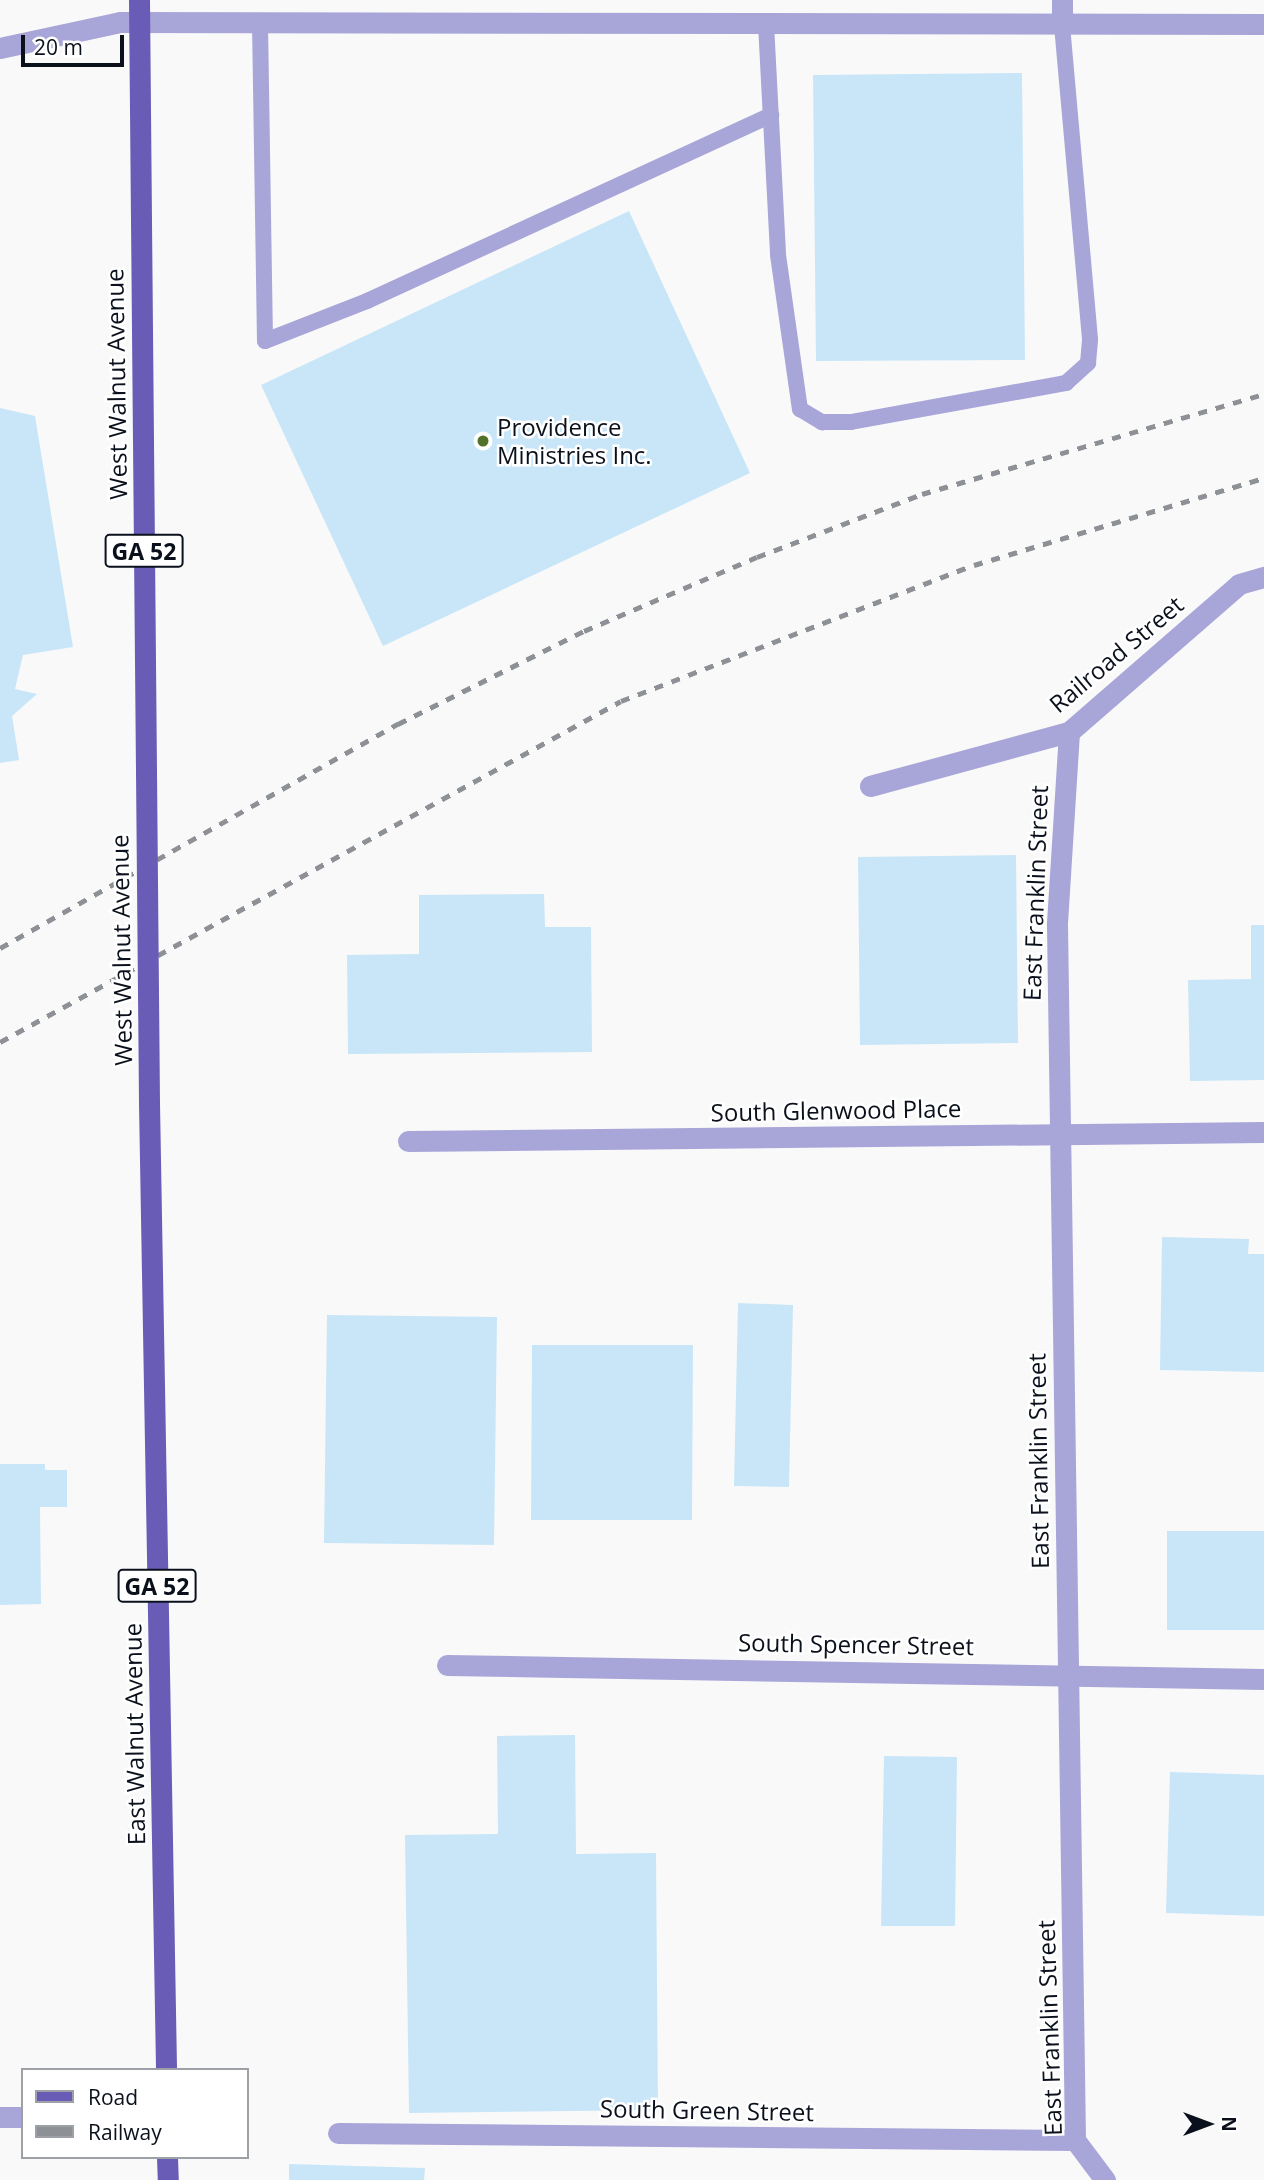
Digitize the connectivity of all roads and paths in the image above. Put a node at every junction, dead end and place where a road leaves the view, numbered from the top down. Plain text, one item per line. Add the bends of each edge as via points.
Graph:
1 (139, 0) edge
2 (1062, 0) edge
3 (260, 23) junction
4 (766, 24) junction
5 (1062, 24) junction
6 (1264, 24) edge
7 (0, 48) edge
8 (771, 115) junction
9 (1264, 577) edge
10 (1069, 732) junction
11 (870, 786) dead end
12 (149, 1102) joint
13 (1264, 1132) edge
14 (1058, 1134) junction
15 (408, 1141) dead end
16 (447, 1665) dead end
17 (1068, 1674) junction
18 (1264, 1679) edge
19 (166, 2068) edge
20 (0, 2117) edge
21 (21, 2117) edge
22 (338, 2133) dead end
23 (1075, 2140) junction
24 (167, 2159) edge
25 (168, 2180) edge
26 (1105, 2180) edge

1 - 12 main road, West Walnut Avenue / GA 52, bridge
2 - 5 street
3 - 4 street
3 - 7 street via 120,22
3 - 8 lane via 265,341 367,301
4 - 5 street
4 - 8 lane
5 - 6 street
5 - 8 lane via 1090,339 1088,363 1066,383 851,422 822,422 800,408 778,255
9 - 10 street, Railroad Street via 1239,584
10 - 11 street, Railroad Street
10 - 14 street, East Franklin Street via 1057,925
12 - 19 main road, East Walnut Avenue / GA 52
13 - 14 street, South Glenwood Place
14 - 15 street, South Glenwood Place
14 - 17 street, East Franklin Street
16 - 17 street, South Spencer Street
17 - 18 street, South Spencer Street
17 - 23 street, East Franklin Street
20 - 21 street
22 - 23 street, South Green Street
23 - 26 street, East Franklin Street
24 - 25 main road

